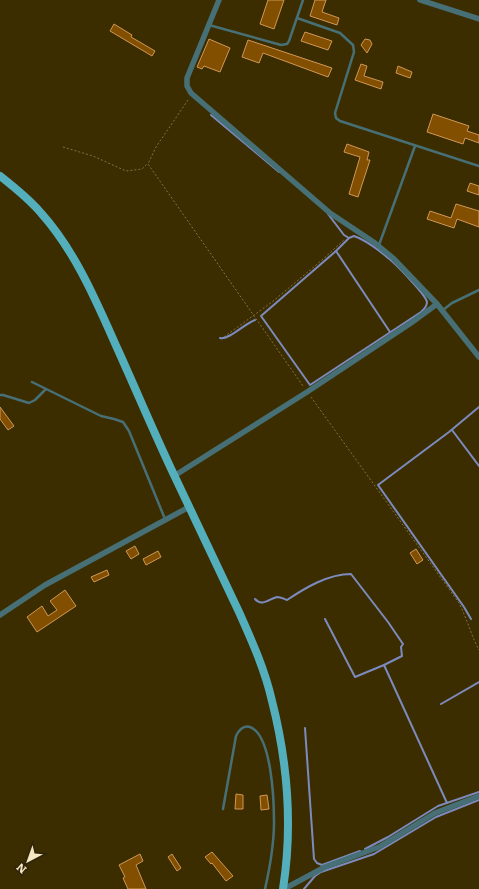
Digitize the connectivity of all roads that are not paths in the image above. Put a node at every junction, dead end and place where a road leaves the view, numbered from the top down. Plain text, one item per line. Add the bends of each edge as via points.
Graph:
1 (219, 0) edge
2 (303, 0) edge
3 (420, 0) edge
4 (297, 18) junction
5 (479, 19) edge
6 (208, 24) junction
7 (415, 146) junction
8 (479, 166) edge
9 (0, 176) edge
10 (379, 246) junction
11 (479, 290) edge
12 (437, 304) junction
13 (443, 310) junction
14 (479, 357) edge
15 (32, 382) dead end
16 (46, 389) junction
17 (0, 395) edge
18 (174, 476) junction
19 (189, 507) junction
20 (165, 520) junction
21 (0, 615) edge
22 (479, 796) edge
23 (223, 809) dead end
24 (265, 889) edge
25 (283, 889) edge

1 - 6 street
2 - 4 lane
3 - 5 street
4 - 6 lane via 287,44
4 - 7 lane via 340,34 353,44 354,52 335,113 336,118
6 - 10 street via 186,86 193,95 330,213
7 - 8 lane
7 - 10 lane
9 - 18 main road via 41,213 64,244 91,289
10 - 12 street
11 - 13 lane
12 - 13 street
12 - 18 street via 307,392
13 - 14 street
15 - 16 lane
16 - 17 lane via 29,403
16 - 20 lane via 100,416 123,422
18 - 19 main road
19 - 20 street
19 - 25 main road via 257,652 272,699 280,734 289,817 288,859
20 - 21 street via 45,585
22 - 25 street via 435,813 379,847 325,867
23 - 24 lane via 236,736 240,729 246,726 257,733 265,746 270,764 274,822

